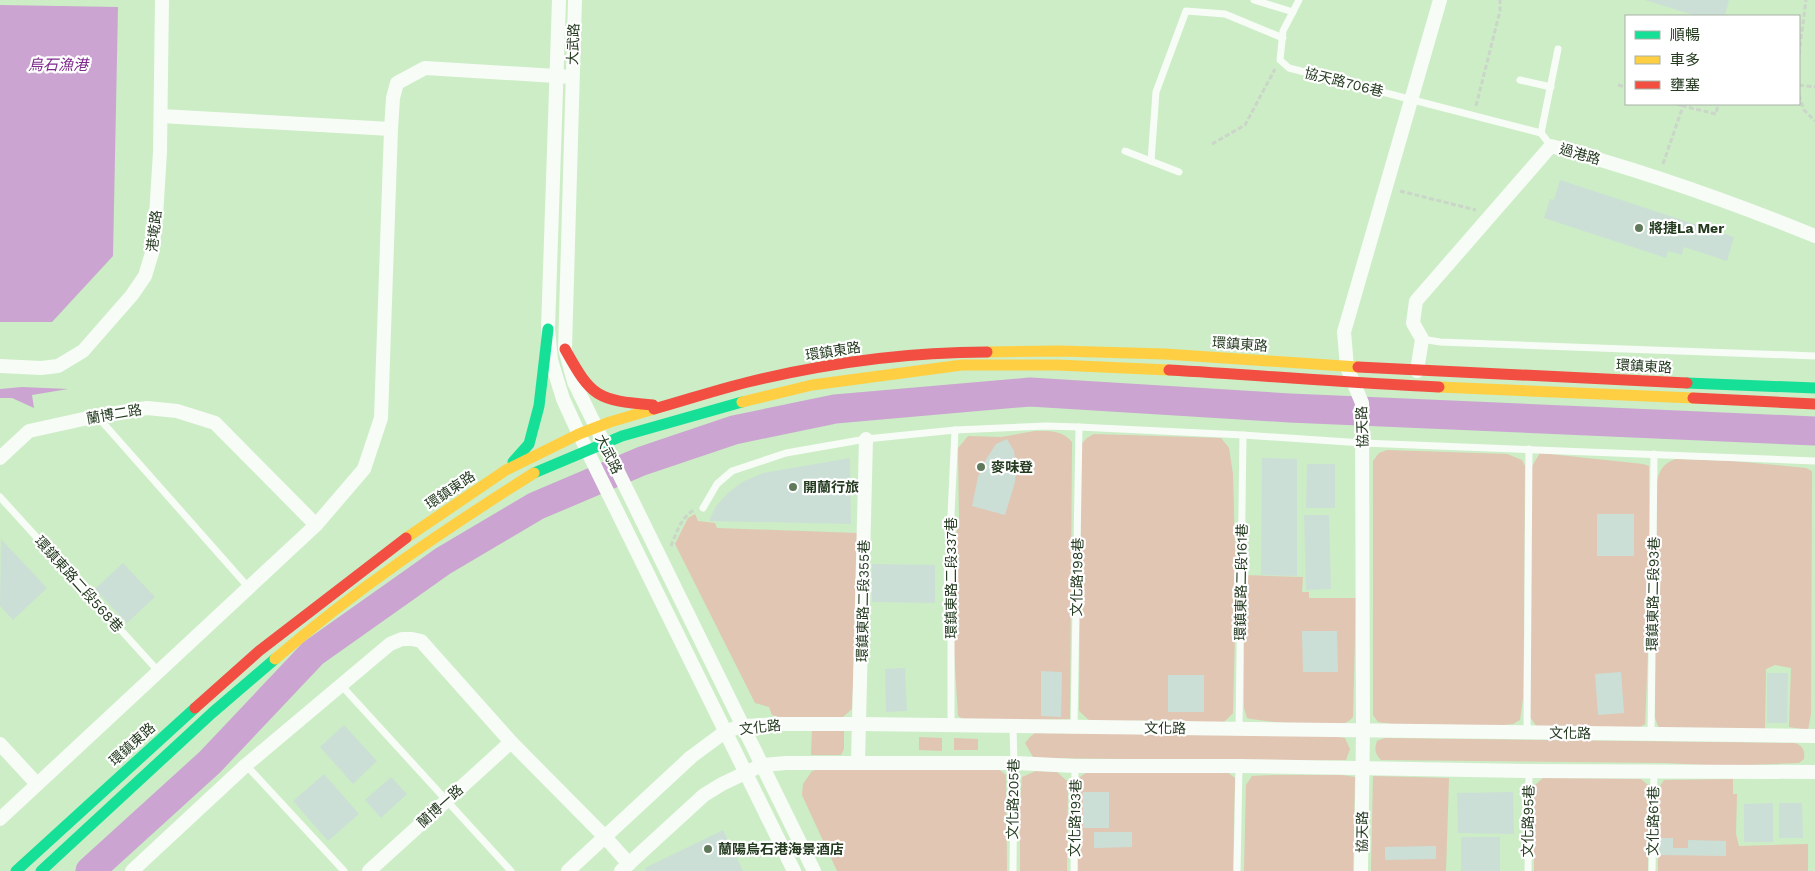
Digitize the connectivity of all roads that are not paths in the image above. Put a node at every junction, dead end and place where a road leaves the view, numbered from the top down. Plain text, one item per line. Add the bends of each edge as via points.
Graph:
1 (162, 0) edge
2 (559, 0) edge
3 (575, 0) edge
4 (1254, 0) edge
5 (1299, 0) edge
6 (1440, 0) edge
7 (1293, 12) junction
8 (1283, 38) junction
9 (1558, 49) dead end
10 (557, 76) junction
11 (572, 77) junction
12 (1520, 80) dead end
13 (1551, 87) junction
14 (1411, 99) junction
15 (160, 116) junction
16 (391, 128) junction
17 (1541, 133) junction
18 (1551, 146) junction
19 (1125, 151) dead end
20 (1151, 161) junction
21 (1179, 172) dead end
22 (1815, 236) edge
23 (548, 329) junction
24 (1422, 339) junction
25 (565, 349) junction
26 (1815, 356) edge
27 (0, 366) edge
28 (1347, 367) junction
29 (1417, 371) junction
30 (1354, 383) junction
31 (1815, 388) edge
32 (1815, 404) edge
33 (665, 406) junction
34 (97, 416) junction
35 (596, 427) junction
36 (1079, 427) junction
37 (955, 430) junction
38 (578, 434) junction
39 (1243, 435) junction
40 (1363, 437) junction
41 (866, 440) junction
42 (604, 443) junction
43 (1529, 449) junction
44 (586, 450) junction
45 (1654, 454) junction
46 (0, 458) edge
47 (1815, 461) edge
48 (506, 470) junction
49 (0, 497) edge
50 (703, 508) road end
51 (316, 525) junction
52 (249, 588) junction
53 (158, 672) junction
54 (340, 684) junction
55 (860, 724) junction
56 (743, 726) junction
57 (951, 726) junction
58 (1013, 727) junction
59 (1074, 727) junction
60 (1239, 729) junction
61 (1363, 730) junction
62 (726, 731) junction
63 (1527, 732) junction
64 (1651, 734) junction
65 (1815, 736) edge
66 (511, 742) junction
67 (0, 744) edge
68 (858, 762) junction
69 (1014, 763) junction
70 (246, 765) junction
71 (762, 765) junction
72 (1075, 766) junction
73 (1239, 766) junction
74 (1363, 767) junction
75 (1529, 771) junction
76 (1654, 771) junction
77 (1815, 772) edge
78 (746, 773) junction
79 (37, 784) junction
80 (445, 801) junction
81 (0, 819) edge
82 (605, 837) junction
83 (625, 867) edge
84 (16, 871) edge
85 (41, 871) edge
86 (132, 871) edge
87 (344, 871) edge
88 (368, 871) edge
89 (511, 871) edge
90 (568, 871) edge
91 (794, 871) edge
92 (814, 871) edge
93 (1012, 871) edge
94 (1074, 871) edge
95 (1237, 871) edge
96 (1361, 871) edge
97 (1528, 871) edge
98 (1652, 871) edge

1 - 15 street, 港墘路
2 - 10 street, 大武路
3 - 11 street, 大武路
4 - 7 lane
5 - 7 lane
6 - 14 street, 協天路
7 - 8 lane
8 - 14 lane, 協天路706巷 via 1280,60 1289,68
8 - 20 lane via 1224,14 1186,11 1156,92
9 - 13 lane
10 - 11 street
10 - 16 street via 425,68 397,83
10 - 23 street, 大武路
11 - 25 street, 大武路
12 - 13 lane
13 - 17 lane
14 - 17 lane, 協天路706巷
14 - 28 street, 協天路 via 1344,332
15 - 16 street
15 - 27 street, 港墘路 via 152,253 144,276 132,295 83,351 58,366
16 - 51 street via 381,418 364,469
17 - 18 lane
18 - 22 street, 過港路 via 1592,156 1746,208
18 - 24 street, 過港路 via 1416,301 1413,323
19 - 20 lane
20 - 21 lane
23 - 38 street, 大武路 via 551,360
23 - 48 street via 539,406 529,444
24 - 26 lane
24 - 29 street, 過港路
25 - 33 street via 592,390 620,402
25 - 35 street, 大武路 via 574,382
28 - 29 street, 環鎮東路
28 - 30 street, 協天路
28 - 33 street, 環鎮東路 via 1166,354 937,352 847,362 760,379
29 - 31 street, 環鎮東路
30 - 32 street
30 - 40 street, 協天路 via 1362,403
30 - 42 street via 1058,365 962,365 812,385 769,394
33 - 35 street, 環鎮東路
34 - 46 street, 蘭博二路 via 29,431
34 - 51 street, 蘭博二路 via 147,408 177,410 216,423
34 - 52 lane
35 - 38 street, 環鎮東路
35 - 42 street, 大武路
36 - 37 lane
36 - 39 lane
36 - 59 lane, 文化路198巷
37 - 41 lane
37 - 57 lane, 環鎮東路二段337巷 via 951,515
38 - 44 street, 大武路
38 - 48 street, 環鎮東路
39 - 40 lane
39 - 60 lane, 環鎮東路二段161巷
40 - 43 lane
40 - 61 street, 協天路
41 - 50 lane via 786,452 732,471 716,484
41 - 55 street, 環鎮東路二段355巷
42 - 44 street
42 - 56 street, 大武路
43 - 45 lane
43 - 63 lane
44 - 62 street, 大武路
44 - 85 street via 534,472 444,530 299,638 212,713
45 - 47 lane
45 - 64 lane, 環鎮東路二段93巷
48 - 84 street, 環鎮東路 via 412,534 259,651
49 - 53 lane, 環鎮東路二段568巷
51 - 52 street
52 - 53 street
53 - 79 street
54 - 66 street via 390,644 402,639 421,641
54 - 70 street
54 - 80 lane
55 - 56 street, 文化路
55 - 57 street, 文化路
55 - 68 street, 環鎮東路二段355巷
56 - 62 street, 文化路
56 - 71 street, 大武路
57 - 58 street, 文化路
58 - 59 street, 文化路
58 - 69 lane, 文化路205巷
59 - 60 street, 文化路
60 - 61 street, 文化路
61 - 63 street, 文化路
61 - 74 street, 協天路
62 - 78 street, 大武路
62 - 82 street, 文化路 via 691,757
63 - 64 street, 文化路
64 - 65 street, 文化路
66 - 80 street, 蘭博一路
66 - 82 street
67 - 79 street
68 - 69 street
68 - 71 street
69 - 72 street
69 - 93 lane, 文化路205巷
70 - 86 street
70 - 87 lane
71 - 78 street
71 - 92 street, 大武路
72 - 73 street
72 - 94 lane, 文化路193巷
73 - 74 street
73 - 95 lane
74 - 75 street
74 - 96 street, 協天路
75 - 76 street
75 - 97 lane, 文化路95巷
76 - 77 street
76 - 98 lane, 文化路61巷
78 - 83 street via 704,796
78 - 91 street, 大武路
79 - 81 street
80 - 88 street, 蘭博一路
80 - 89 lane
82 - 83 street
82 - 90 street, 文化路

